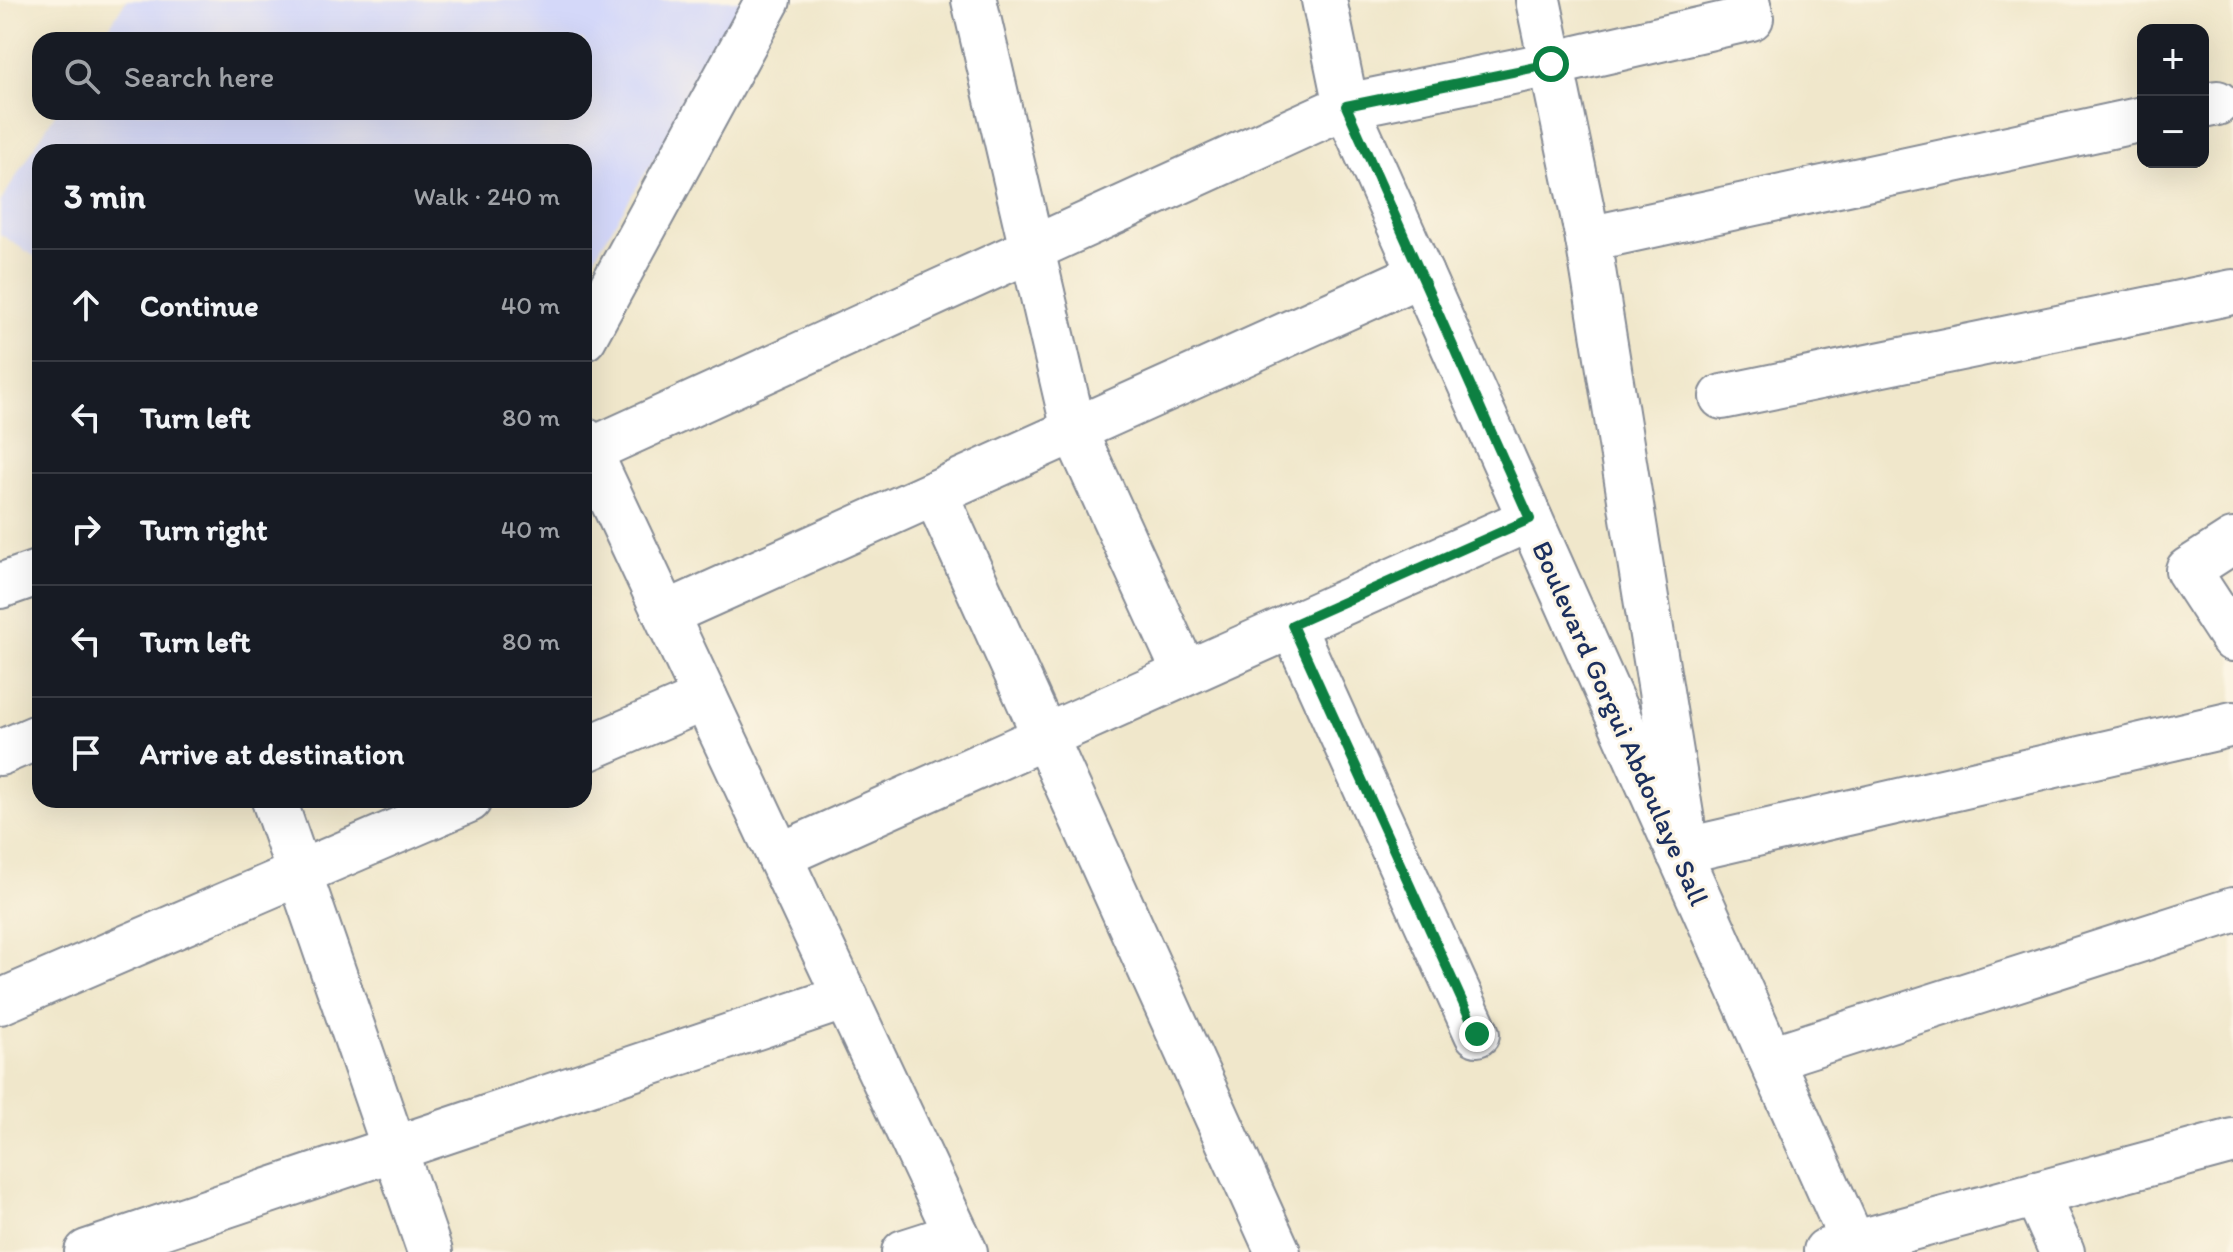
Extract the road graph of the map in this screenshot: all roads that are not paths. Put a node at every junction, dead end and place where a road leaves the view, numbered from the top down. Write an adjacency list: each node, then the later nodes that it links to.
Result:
1 (768, 0): 13 (street)
2 (974, 0): 10 (street)
3 (1324, 0): 7 (street, Boulevard Gorgui Abdoulaye Sall)
4 (1538, 0): 6 (street)
5 (1747, 0): 6 (street)
6 (1551, 64): 7 (street); 9 (street)
7 (1346, 106): 10 (street); 11 (street, Boulevard Gorgui Abdoulaye Sall)
8 (2137, 120): 9 (street)
9 (1588, 239): 35 (street)
10 (1032, 249): 15 (street); 16 (street)
11 (1421, 274): 15 (street); 19 (street, Boulevard Gorgui Abdoulaye Sall)
12 (2233, 292): 14 (street)
13 (592, 323)
14 (1722, 397)
15 (1074, 430): 18 (street); 26 (street)
16 (592, 442)
17 (592, 458): 23 (street)
18 (935, 493): 23 (street); 29 (street)
19 (1530, 519): 24 (street); 35 (street, Boulevard Gorgui Abdoulaye Sall)
20 (2233, 541): 25 (street)
21 (32, 575): 22 (street)
22 (0, 586)
23 (666, 614): 27 (street)
24 (1292, 625): 26 (street); 41 (street)
25 (2233, 639)
26 (1185, 673): 29 (street)
27 (705, 698): 31 (street); 36 (street)
28 (2233, 724): 35 (street)
29 (1045, 736): 36 (street); 52 (street)
30 (32, 739): 32 (street)
31 (592, 747)
32 (0, 753)
33 (277, 808): 37 (street)
34 (450, 808): 37 (street)
35 (1683, 851): 42 (street, Boulevard Gorgui Abdoulaye Sall)
36 (779, 856): 39 (street)
37 (300, 873): 40 (street); 44 (street)
38 (2233, 910): 42 (street)
39 (846, 997): 44 (street); 47 (street)
40 (0, 1002)
41 (1477, 1034)
42 (1771, 1058): 48 (street, Boulevard Gorgui Abdoulaye Sall)
43 (2233, 1141): 45 (street)
44 (395, 1150): 46 (street); 50 (street)
45 (2036, 1194): 48 (street); 53 (street)
46 (174, 1239): 49 (street)
47 (961, 1243): 51 (street)
48 (1845, 1249)
49 (87, 1252)
50 (430, 1252)
51 (904, 1252)
52 (1278, 1252)
53 (2062, 1252)

